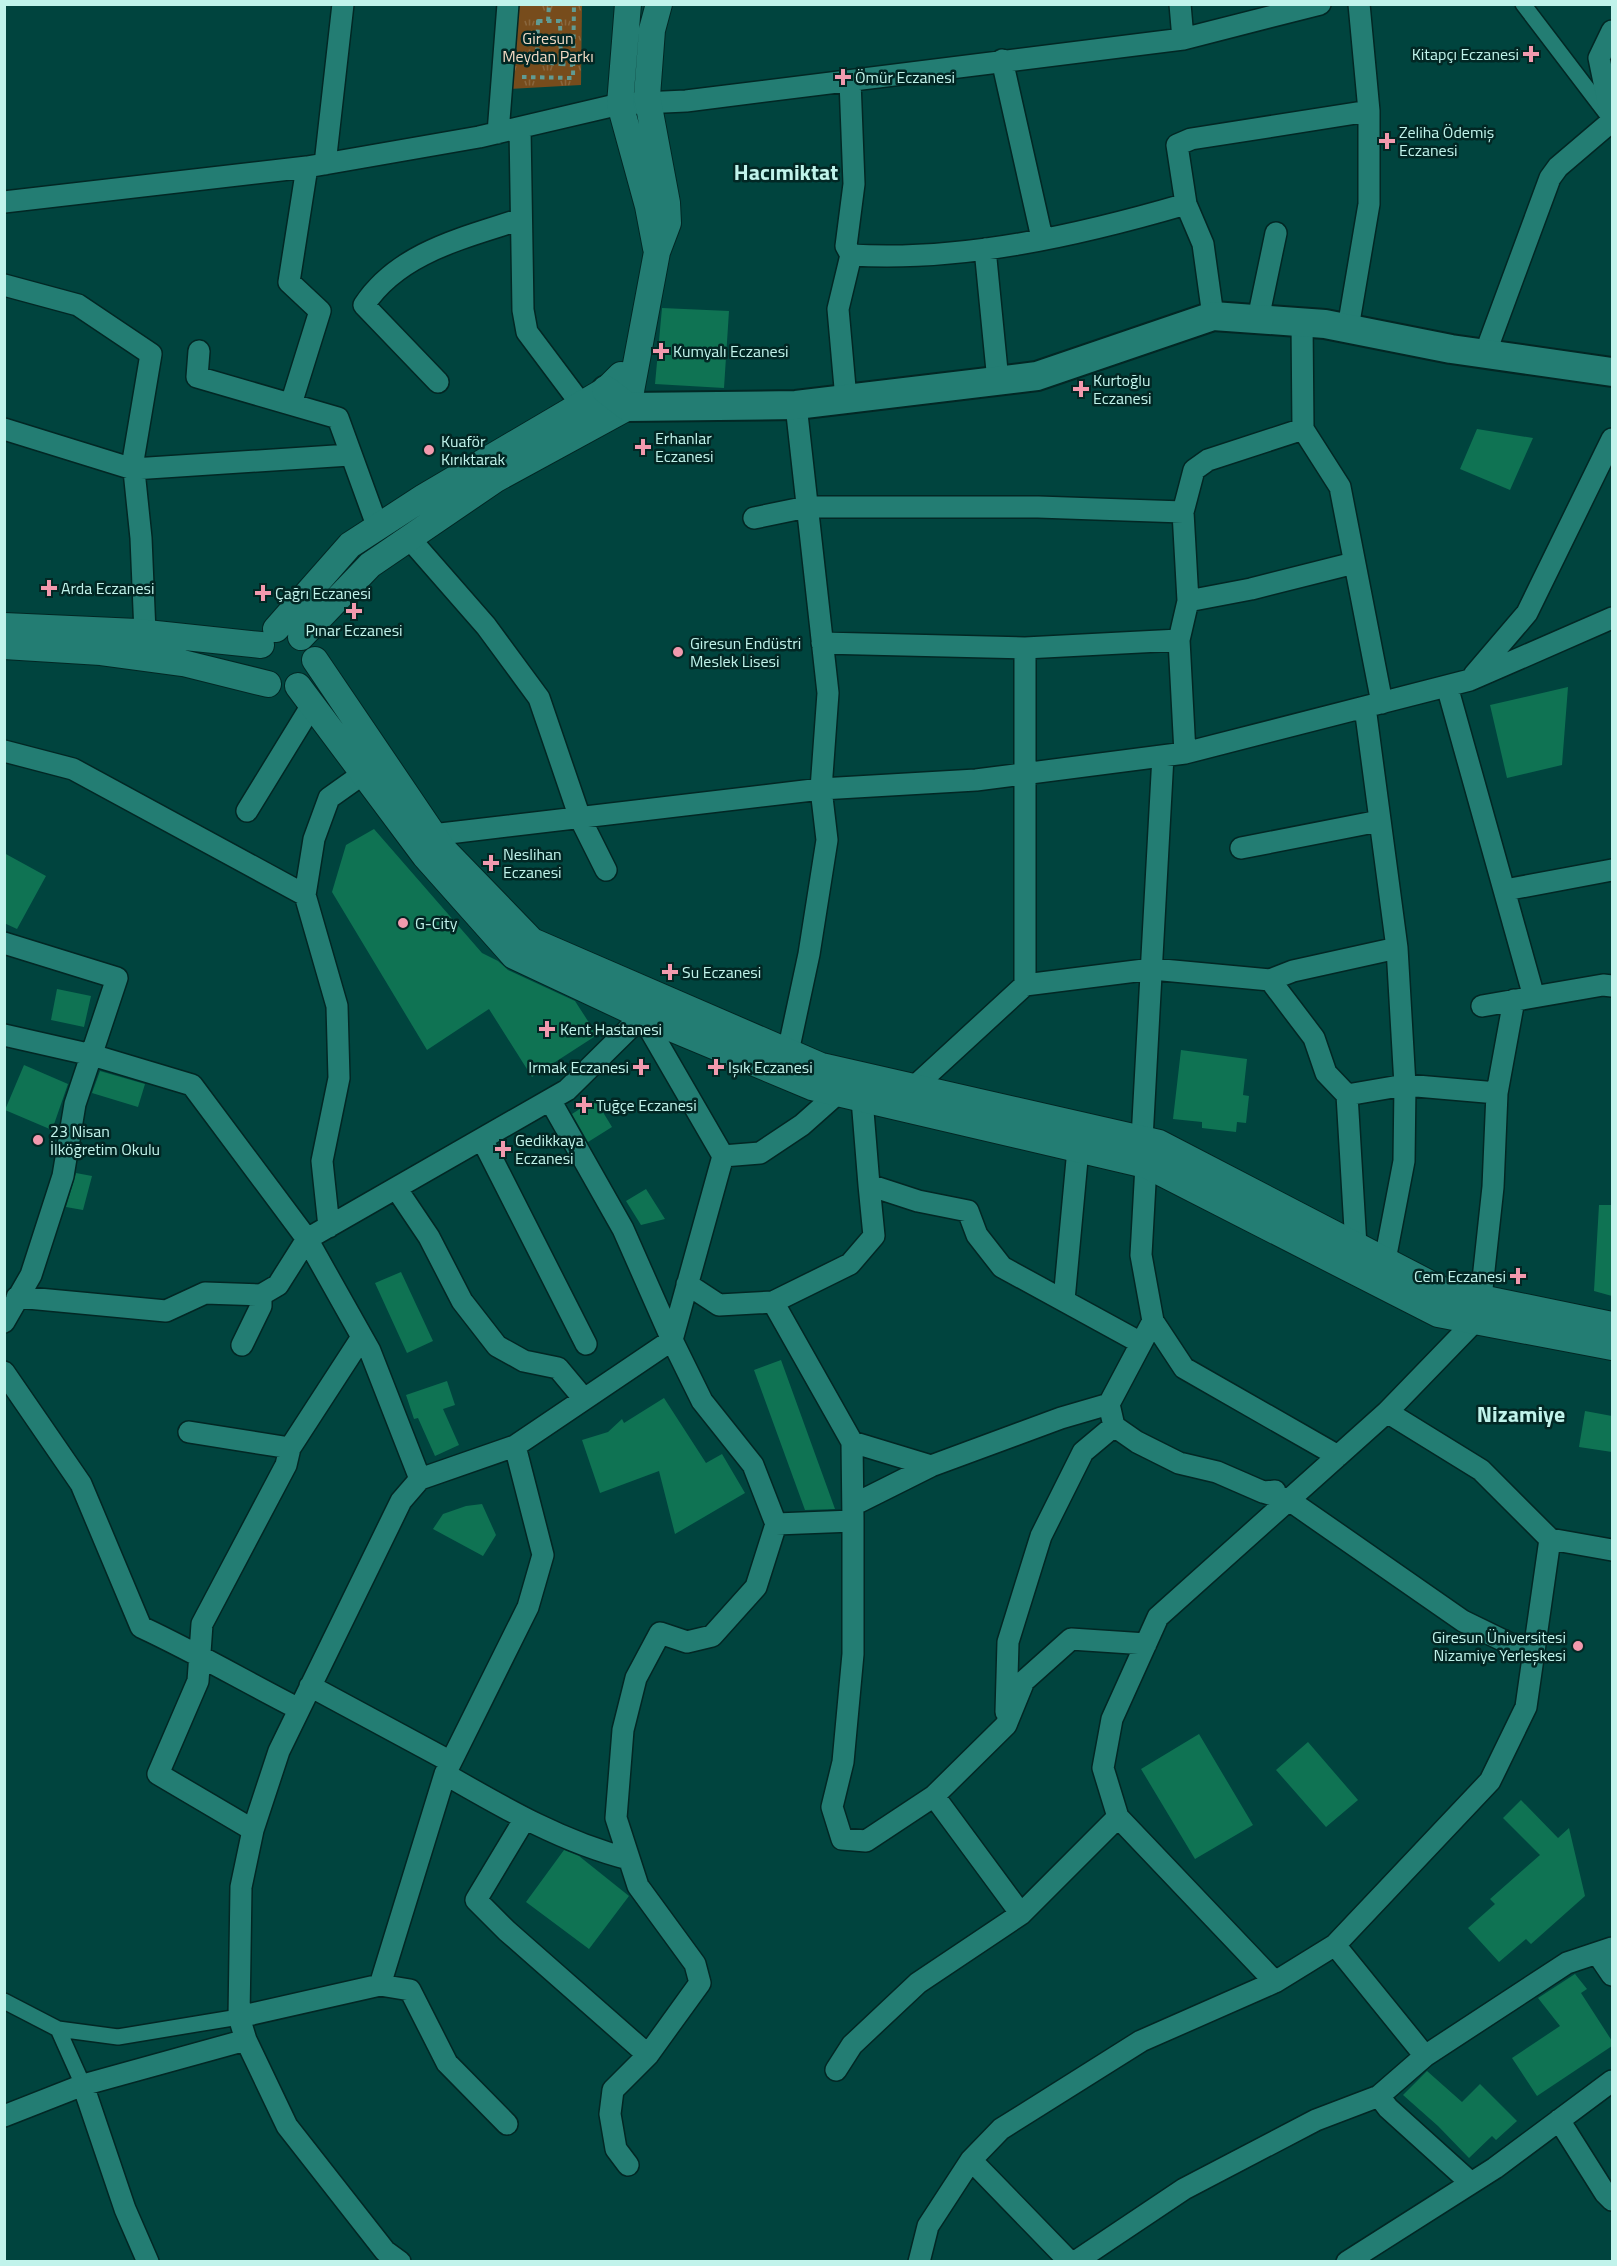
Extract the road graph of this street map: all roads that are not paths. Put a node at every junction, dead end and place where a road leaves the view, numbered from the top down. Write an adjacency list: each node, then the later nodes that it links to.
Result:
1 (343, 4): 19 (street)
2 (508, 4): 18 (street)
3 (628, 4): 14 (street)
4 (659, 4): 13 (street)
5 (1180, 4): 10 (street)
6 (1320, 4): 10 (street)
7 (1359, 4): 15 (street)
8 (1523, 4): 16 (street)
9 (1612, 31): 16 (street)
10 (1183, 39): 11 (street)
11 (1002, 60): 12 (street); 24 (street)
12 (850, 81): 13 (street); 27 (street)
13 (648, 103): 14 (street); 26 (street)
14 (620, 104): 17 (street); 26 (street)
15 (1369, 111): 21 (street); 32 (street)
16 (1612, 121): 35 (street)
17 (520, 128): 18 (street); 22 (street)
18 (498, 133): 19 (street)
19 (316, 166): 20 (street); 41 (street)
20 (4, 201)
21 (1186, 204): 24 (street); 29 (street)
22 (521, 219): 38 (street); 42 (street)
23 (1276, 233): 30 (street)
24 (1042, 238): 25 (street)
25 (986, 249): 27 (street); 37 (street)
26 (657, 252): 33 (street)
27 (851, 255): 40 (street)
28 (4, 285): 49 (street)
29 (1213, 316): 30 (main road); 37 (main road)
30 (1258, 319): 31 (main road)
31 (1302, 322): 32 (main road); 46 (street)
32 (1348, 328): 35 (main road)
33 (640, 350): 39 (street); 44 (street)
34 (199, 351): 41 (street)
35 (1485, 354): 36 (main road)
36 (1612, 372)
37 (998, 381): 40 (main road)
38 (438, 382)
39 (606, 390): 42 (street); 44 (main road)
40 (846, 399): 43 (main road)
41 (291, 404): 48 (street)
42 (581, 404): 53 (street)
43 (796, 405): 44 (main road); 50 (street)
44 (628, 407): 54 (street)
45 (4, 429): 49 (street)
46 (1303, 429): 51 (street); 55 (street)
47 (1612, 439): 67 (street)
48 (350, 455): 49 (street); 53 (street)
49 (133, 468): 59 (street)
50 (807, 507): 51 (street); 52 (street); 63 (street)
51 (1183, 512): 56 (street)
52 (754, 518)
53 (378, 528): 60 (street)
54 (409, 538): 61 (street); 79 (street)
55 (1354, 563): 56 (street); 71 (street)
56 (1188, 601): 62 (street)
57 (1612, 618): 67 (street)
58 (4, 626): 59 (street)
59 (145, 633): 60 (street)
60 (269, 637): 61 (street); 68 (street)
61 (301, 637): 66 (street)
62 (1179, 639): 65 (street); 73 (street)
63 (822, 643): 65 (street); 77 (street)
64 (4, 646): 68 (street)
65 (1025, 648): 76 (street)
66 (315, 660): 70 (street); 75 (street)
67 (1470, 680): 69 (street)
68 (268, 684): 70 (street)
69 (1447, 686): 71 (street); 85 (street)
70 (305, 695): 75 (street); 78 (street)
71 (1374, 705): 73 (street); 80 (street)
72 (4, 751): 86 (street)
73 (1185, 753): 74 (street)
74 (1163, 756): 76 (street); 89 (street)
75 (373, 768): 81 (street); 86 (street); 95 (street)
76 (1024, 774): 77 (street); 91 (street)
77 (821, 789): 79 (street); 97 (street)
78 (247, 811)
79 (580, 818): 81 (street); 83 (street)
80 (1379, 821): 82 (street); 88 (street)
81 (432, 835): 97 (street)
82 (1241, 848)
83 (606, 870)
84 (1612, 870): 85 (street)
85 (1504, 890): 93 (street)
86 (304, 895): 112 (street)
87 (4, 943): 98 (street)
88 (1396, 948): 90 (street); 99 (street)
89 (1152, 969): 90 (street); 91 (street); 106 (street)
90 (1270, 980): 102 (street)
91 (1024, 985): 100 (street)
92 (1612, 986): 93 (street)
93 (1525, 998): 94 (street); 101 (street)
94 (1482, 1006)
95 (642, 1016): 103 (street); 104 (street); 108 (street)
96 (4, 1035): 98 (street)
97 (788, 1052): 100 (street)
98 (92, 1055): 113 (street); 118 (street)
99 (1405, 1085): 101 (street); 102 (street); 115 (street)
100 (913, 1088): 106 (street)
101 (1497, 1093): 121 (street)
102 (1347, 1095): 114 (street)
103 (850, 1096): 107 (street); 108 (street); 110 (street)
104 (550, 1100): 105 (street); 126 (street)
105 (482, 1139): 111 (street); 128 (street)
106 (1142, 1139): 114 (street)
107 (1078, 1149): 109 (street); 119 (street)
108 (723, 1156): 116 (street)
109 (1146, 1165): 121 (street); 122 (street)
110 (868, 1185): 119 (street); 120 (street)
111 (396, 1188): 112 (street); 132 (street)
112 (329, 1227): 113 (street)
113 (307, 1239): 117 (street); 125 (street)
114 (1356, 1246): 115 (street)
115 (1385, 1260): 121 (street)
116 (687, 1284): 120 (street); 126 (street)
117 (261, 1295): 118 (street); 129 (street)
118 (17, 1297): 123 (street)
119 (1064, 1300): 127 (street)
120 (773, 1302): 137 (street)
121 (1479, 1309): 124 (street); 130 (street); 134 (street)
122 (1153, 1321): 127 (street); 140 (street)
123 (4, 1322)
124 (1612, 1325)
125 (362, 1337): 139 (street); 142 (street)
126 (672, 1340): 132 (street); 145 (street)
127 (1141, 1343): 133 (street)
128 (586, 1344)
129 (242, 1345)
130 (1612, 1347)
131 (4, 1372): 149 (street)
132 (584, 1399): 138 (street)
133 (1109, 1404): 135 (street); 141 (street)
134 (1387, 1412): 140 (street); 146 (street)
135 (1114, 1426): 143 (street); 153 (street)
136 (189, 1432): 139 (street)
137 (852, 1442): 141 (street); 144 (street)
138 (515, 1446): 142 (street); 154 (street)
139 (290, 1448): 149 (street)
140 (1338, 1456): 143 (street)
141 (931, 1466): 144 (street)
142 (420, 1479): 151 (street)
143 (1296, 1494): 148 (street); 150 (street)
144 (853, 1513): 145 (street); 155 (street)
145 (776, 1524): 159 (street)
146 (1550, 1539): 147 (street); 150 (street)
147 (1612, 1550)
148 (1146, 1644): 153 (street); 156 (street)
149 (198, 1654): 152 (street); 158 (street)
150 (1533, 1655): 161 (street)
151 (310, 1686): 152 (street); 154 (street)
152 (299, 1709): 158 (street)
153 (1006, 1725): 155 (street)
154 (448, 1768): 157 (street); 165 (street)
155 (934, 1796): 160 (street)
156 (1118, 1817): 160 (street); 164 (street)
157 (524, 1820): 159 (street); 170 (street)
158 (253, 1830): 167 (street)
159 (629, 1858): 170 (street)
160 (1021, 1914): 172 (street)
161 (1335, 1945): 164 (street); 171 (street)
162 (1605, 1951): 163 (street); 171 (street)
163 (1612, 1975)
164 (1275, 1983): 179 (street)
165 (380, 1985): 167 (street); 178 (street)
166 (4, 2001): 168 (street)
167 (239, 2017): 168 (street); 169 (street)
168 (58, 2029): 174 (street)
169 (246, 2040): 174 (street); 184 (street)
170 (648, 2055): 180 (street)
171 (1425, 2056): 175 (street)
172 (836, 2070)
173 (1612, 2081): 177 (street)
174 (83, 2085): 176 (street); 183 (street)
175 (1379, 2096): 181 (street); 186 (street)
176 (4, 2116)
177 (1559, 2120): 181 (street); 182 (street)
178 (507, 2124)
179 (971, 2160): 185 (street); 186 (street)
180 (628, 2165)
181 (1471, 2183): 187 (street)
182 (1612, 2200)
183 (148, 2262)
184 (400, 2262)
185 (919, 2262)
186 (1072, 2262)
187 (1347, 2262)

